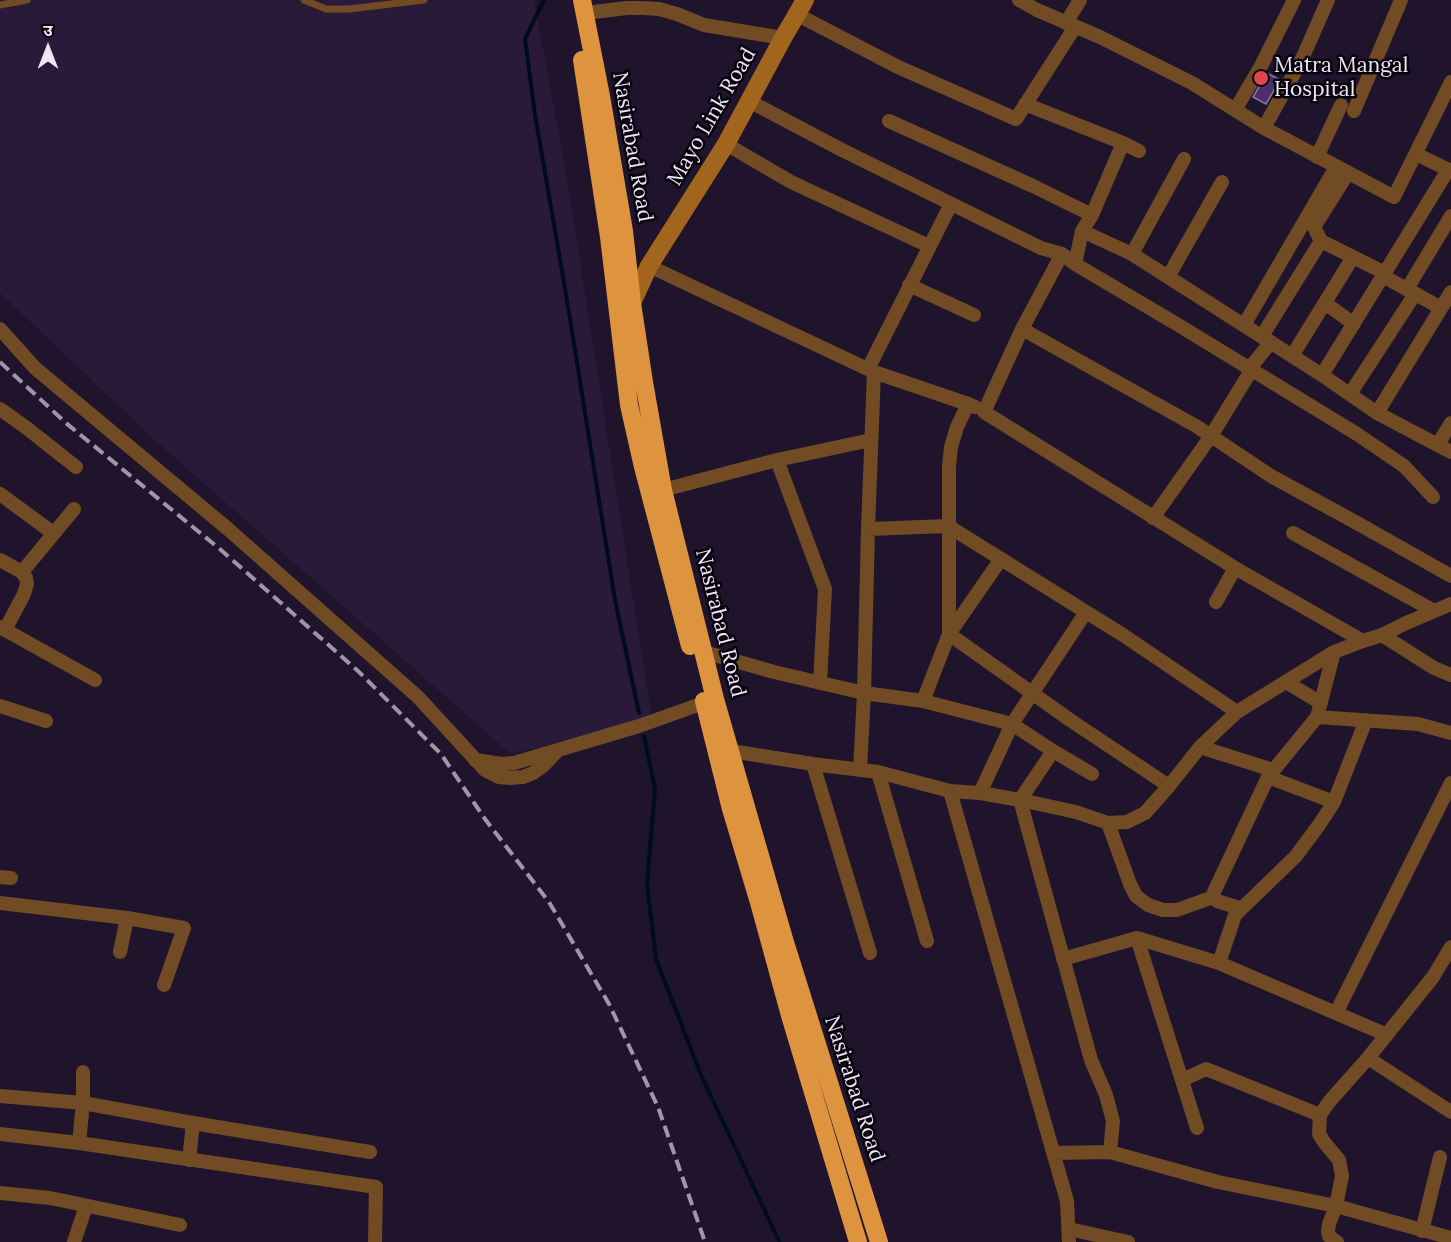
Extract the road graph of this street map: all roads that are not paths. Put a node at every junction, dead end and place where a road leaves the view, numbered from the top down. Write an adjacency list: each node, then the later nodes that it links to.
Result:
1 (27, 0): 10 (lane)
2 (304, 0): 3 (lane)
3 (424, 0)
4 (570, 0): 50 (highway, Nasirabad Road)
5 (1019, 0): 13 (street)
6 (1080, 0): 13 (street)
7 (1294, 0): 18 (street)
8 (1328, 0): 20 (street)
9 (1401, 0): 25 (street)
10 (0, 5)
11 (584, 6): 14 (street); 46 (highway, Nasirabad Road)
12 (801, 7): 14 (street, Mayo Link Road); 17 (street)
13 (1071, 25): 17 (street); 18 (street)
14 (783, 38): 16 (street, Mayo Link Road)
15 (1451, 82): 24 (street)
16 (749, 101): 22 (street, Mayo Link Road); 30 (street)
17 (1025, 104): 21 (street)
18 (1235, 110): 20 (street)
19 (889, 121): 31 (street)
20 (1264, 128): 25 (street)
21 (1123, 143): 23 (street); 31 (street)
22 (726, 144): 35 (street); 40 (street, Mayo Link Road)
23 (1138, 151)
24 (1416, 154): 27 (street); 28 (street)
25 (1317, 157): 27 (street)
26 (1184, 159): 37 (street)
27 (1342, 170): 34 (street); 52 (street)
28 (1449, 170): 41 (street)
29 (1222, 182): 42 (street)
30 (951, 204): 35 (street); 36 (street)
31 (1092, 215): 33 (street)
32 (1451, 216): 44 (street)
33 (1082, 231): 37 (street); 39 (street)
34 (1321, 241): 38 (street); 55 (street)
35 (929, 246): 43 (street)
36 (1062, 254): 39 (street); 54 (street)
37 (1132, 254): 42 (street)
38 (1353, 257): 41 (street); 47 (street)
39 (1075, 264): 57 (street)
40 (650, 266): 46 (street, Mayo Link Road); 58 (street)
41 (1384, 274): 44 (street); 51 (street)
42 (1168, 277): 52 (street)
43 (909, 285): 49 (street); 58 (street)
44 (1411, 292): 48 (street); 60 (street)
45 (1451, 292): 48 (street)
46 (632, 303): 50 (street, Mayo Link Road); 72 (highway, Nasirabad Road)
47 (1325, 303): 51 (street); 56 (street)
48 (1441, 308): 64 (street)
49 (974, 315)
50 (618, 317): 102 (highway, Nasirabad Road)
51 (1354, 324): 59 (street)
52 (1244, 325): 55 (street)
53 (0, 329): 102 (street)
54 (1022, 329): 63 (street); 66 (street)
55 (1267, 339): 56 (street); 57 (street)
56 (1292, 356): 59 (street)
57 (1251, 369): 66 (street); 74 (street)
58 (871, 370): 61 (street); 67 (street)
59 (1322, 375): 60 (street)
60 (1350, 394): 64 (street)
61 (968, 404): 63 (street); 77 (street)
62 (0, 409): 71 (street)
63 (984, 412): 76 (street)
64 (1377, 413): 68 (street)
65 (1451, 423): 68 (street)
66 (1211, 436): 76 (street); 85 (street)
67 (871, 440): 70 (street); 78 (street)
68 (1438, 444): 69 (street)
69 (1451, 452)
70 (777, 460): 72 (street); 99 (street)
71 (76, 467)
72 (663, 490): 94 (highway, Nasirabad Road)
73 (0, 494): 79 (street)
74 (1432, 497)
75 (74, 509): 79 (street)
76 (1153, 518): 83 (street)
77 (948, 526): 78 (street); 81 (street); 91 (street)
78 (868, 529): 100 (street)
79 (53, 533): 84 (street)
80 (1293, 533): 88 (street)
81 (1001, 559): 89 (street); 91 (street)
82 (0, 560): 84 (street)
83 (1235, 568): 86 (street); 93 (street)
84 (22, 572): 90 (street)
85 (1451, 576)
86 (1215, 602)
87 (1451, 604): 88 (street)
88 (1434, 611): 92 (street)
89 (1086, 612): 101 (street); 106 (street)
90 (3, 629): 97 (street)
91 (949, 634): 101 (street); 103 (street)
92 (1382, 635): 93 (street); 96 (street)
93 (1363, 641): 95 (street)
94 (704, 652): 99 (street); 102 (highway, Nasirabad Road)
95 (1334, 652): 98 (street); 104 (street)
96 (1451, 675)
97 (95, 680)
98 (1286, 682): 104 (street); 106 (street)
99 (820, 683): 100 (street)
100 (864, 693): 103 (street); 116 (street)
101 (1032, 693): 110 (street); 121 (street)
102 (710, 701): 113 (highway, Nasirabad Road); 166 (highway, Nasirabad Road)
103 (923, 701): 110 (street)
104 (1321, 703): 107 (street)
105 (0, 706): 109 (street)
106 (1237, 712): 112 (street)
107 (1317, 717): 108 (street); 119 (street)
108 (1366, 720): 111 (street); 125 (street)
109 (46, 721)
110 (1012, 724): 114 (street); 123 (street)
111 (1451, 733)
112 (1200, 747): 119 (street); 121 (street)
113 (731, 751): 115 (street); 167 (highway, Nasirabad Road)
114 (1053, 751): 118 (street); 124 (street)
115 (813, 764): 116 (street); 135 (street)
116 (860, 770): 117 (street)
117 (878, 772): 122 (street); 132 (street)
118 (1092, 774)
119 (1270, 774): 125 (street); 127 (street)
120 (1451, 783): 139 (street)
121 (1169, 786): 126 (street)
122 (950, 790): 123 (street); 154 (street)
123 (980, 793): 124 (street)
124 (1020, 800): 126 (street); 136 (street)
125 (1334, 802): 129 (street)
126 (1108, 824): 127 (street)
127 (1213, 897): 129 (street)
128 (0, 903): 130 (street)
129 (1240, 909): 137 (street)
130 (127, 918): 134 (street); 138 (street)
131 (1137, 938): 136 (street); 137 (street); 143 (street)
132 (927, 941)
133 (1451, 947): 140 (street)
134 (120, 952)
135 (870, 953)
136 (1064, 959): 153 (street)
137 (1219, 963): 139 (street)
138 (164, 985)
139 (1336, 1013): 140 (street)
140 (1387, 1035): 141 (street)
141 (1368, 1058): 146 (street); 147 (street)
142 (83, 1072): 145 (street)
143 (1182, 1080): 147 (street); 149 (street)
144 (0, 1096): 145 (street)
145 (83, 1103): 148 (street); 151 (street)
146 (1450, 1110)
147 (1320, 1115): 159 (street)
148 (193, 1123): 152 (street); 156 (street)
149 (1197, 1128)
150 (0, 1134): 151 (street)
151 (78, 1143): 156 (street)
152 (370, 1152)
153 (1110, 1152): 154 (street); 159 (street)
154 (1053, 1153): 162 (street)
155 (1440, 1158): 161 (street)
156 (189, 1160): 165 (street)
157 (0, 1193): 158 (street)
158 (86, 1206): 160 (street); 164 (street)
159 (1336, 1206): 161 (street); 169 (street)
160 (180, 1225)
161 (1422, 1231): 163 (street)
162 (1069, 1236): 168 (street)
163 (1451, 1238)
164 (74, 1242)
165 (375, 1242)
166 (858, 1242)
167 (879, 1242)
168 (1128, 1242)
169 (1337, 1242)

